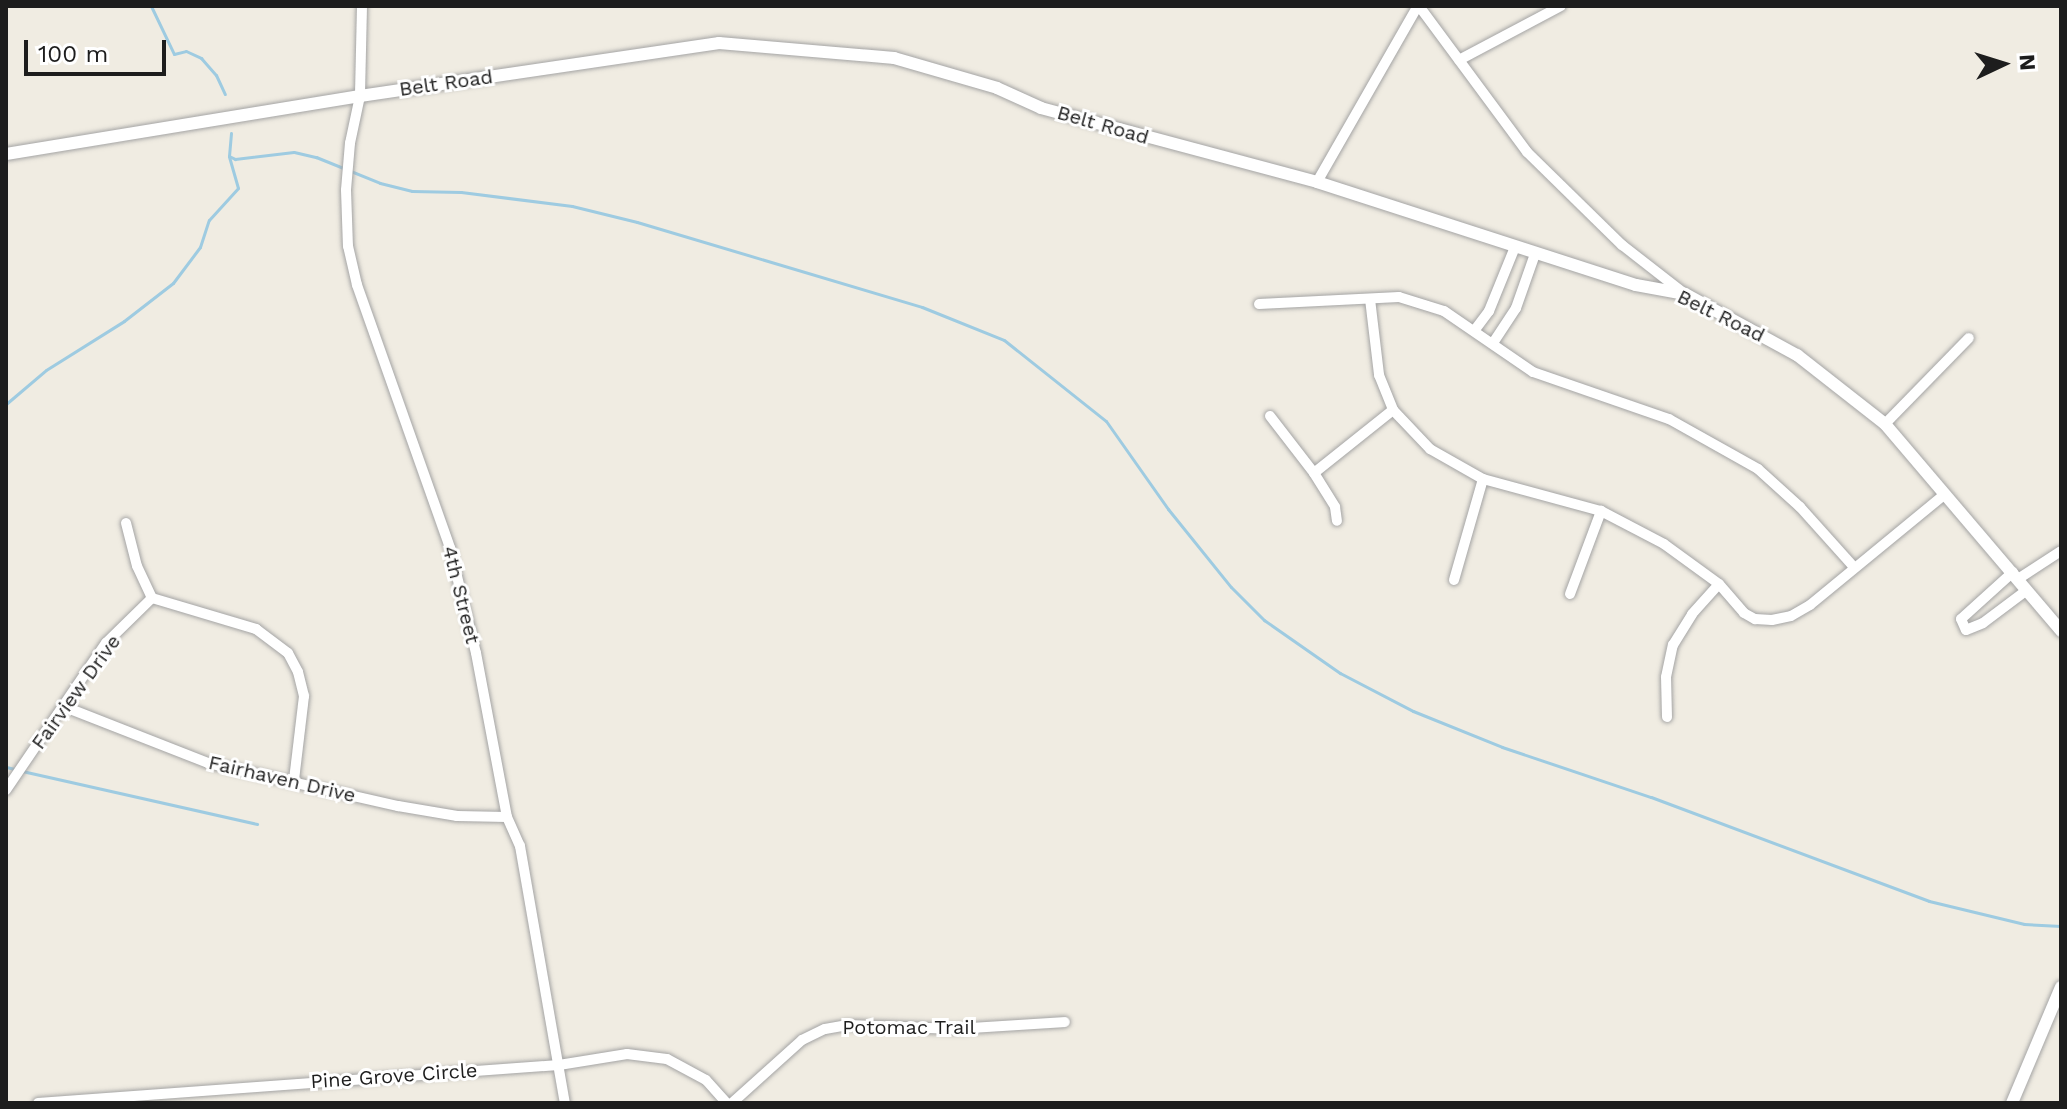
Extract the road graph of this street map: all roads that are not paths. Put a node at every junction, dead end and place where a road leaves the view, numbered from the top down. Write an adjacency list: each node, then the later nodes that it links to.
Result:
1 (362, 6): 5 (street, 4th Street)
2 (1419, 6): 4 (street); 7 (street)
3 (1561, 6): 4 (street)
4 (1459, 60): 10 (street)
5 (360, 96): 6 (street, Belt Road); 7 (street, Belt Road); 38 (street, 4th Street)
6 (6, 154)
7 (1317, 182): 8 (street, Belt Road)
8 (1515, 247): 9 (street, Belt Road); 13 (street)
9 (1535, 254): 10 (street, Belt Road); 15 (street)
10 (1685, 294): 18 (street, Belt Road)
11 (1370, 299): 12 (street); 13 (street); 16 (street)
12 (1259, 304)
13 (1474, 331): 15 (street)
14 (1969, 338): 18 (street)
15 (1493, 343): 26 (street)
16 (1393, 410): 19 (street); 20 (street)
17 (1270, 416): 19 (street)
18 (1885, 424): 21 (street, Belt Road)
19 (1314, 473): 23 (street)
20 (1483, 479): 22 (street); 28 (street)
21 (1945, 494): 26 (street); 27 (street, Belt Road)
22 (1601, 511): 29 (street); 31 (street)
23 (1337, 521)
24 (126, 523): 32 (street)
25 (2061, 551): 27 (street)
26 (1853, 566): 29 (street)
27 (2015, 576): 30 (street, Belt Road); 30 (street)
28 (1454, 580)
29 (1719, 584): 35 (street)
30 (2027, 590): 33 (street, Belt Road)
31 (1570, 594)
32 (152, 598): 34 (street, Fairview Drive); 36 (street)
33 (2061, 631)
34 (65, 707): 36 (street, Fairhaven Drive); 37 (street, Fairview Drive)
35 (1667, 717)
36 (294, 780): 38 (street, Fairhaven Drive)
37 (6, 790)
38 (507, 817): 41 (street, 4th Street)
39 (2061, 987): 45 (street)
40 (1065, 1022): 44 (street, Potomac Trail)
41 (559, 1065): 42 (street, Pine Grove Circle); 43 (street, 4th Street); 44 (street, Pine Grove Circle)
42 (38, 1103)
43 (565, 1103)
44 (729, 1103)
45 (2012, 1103)

